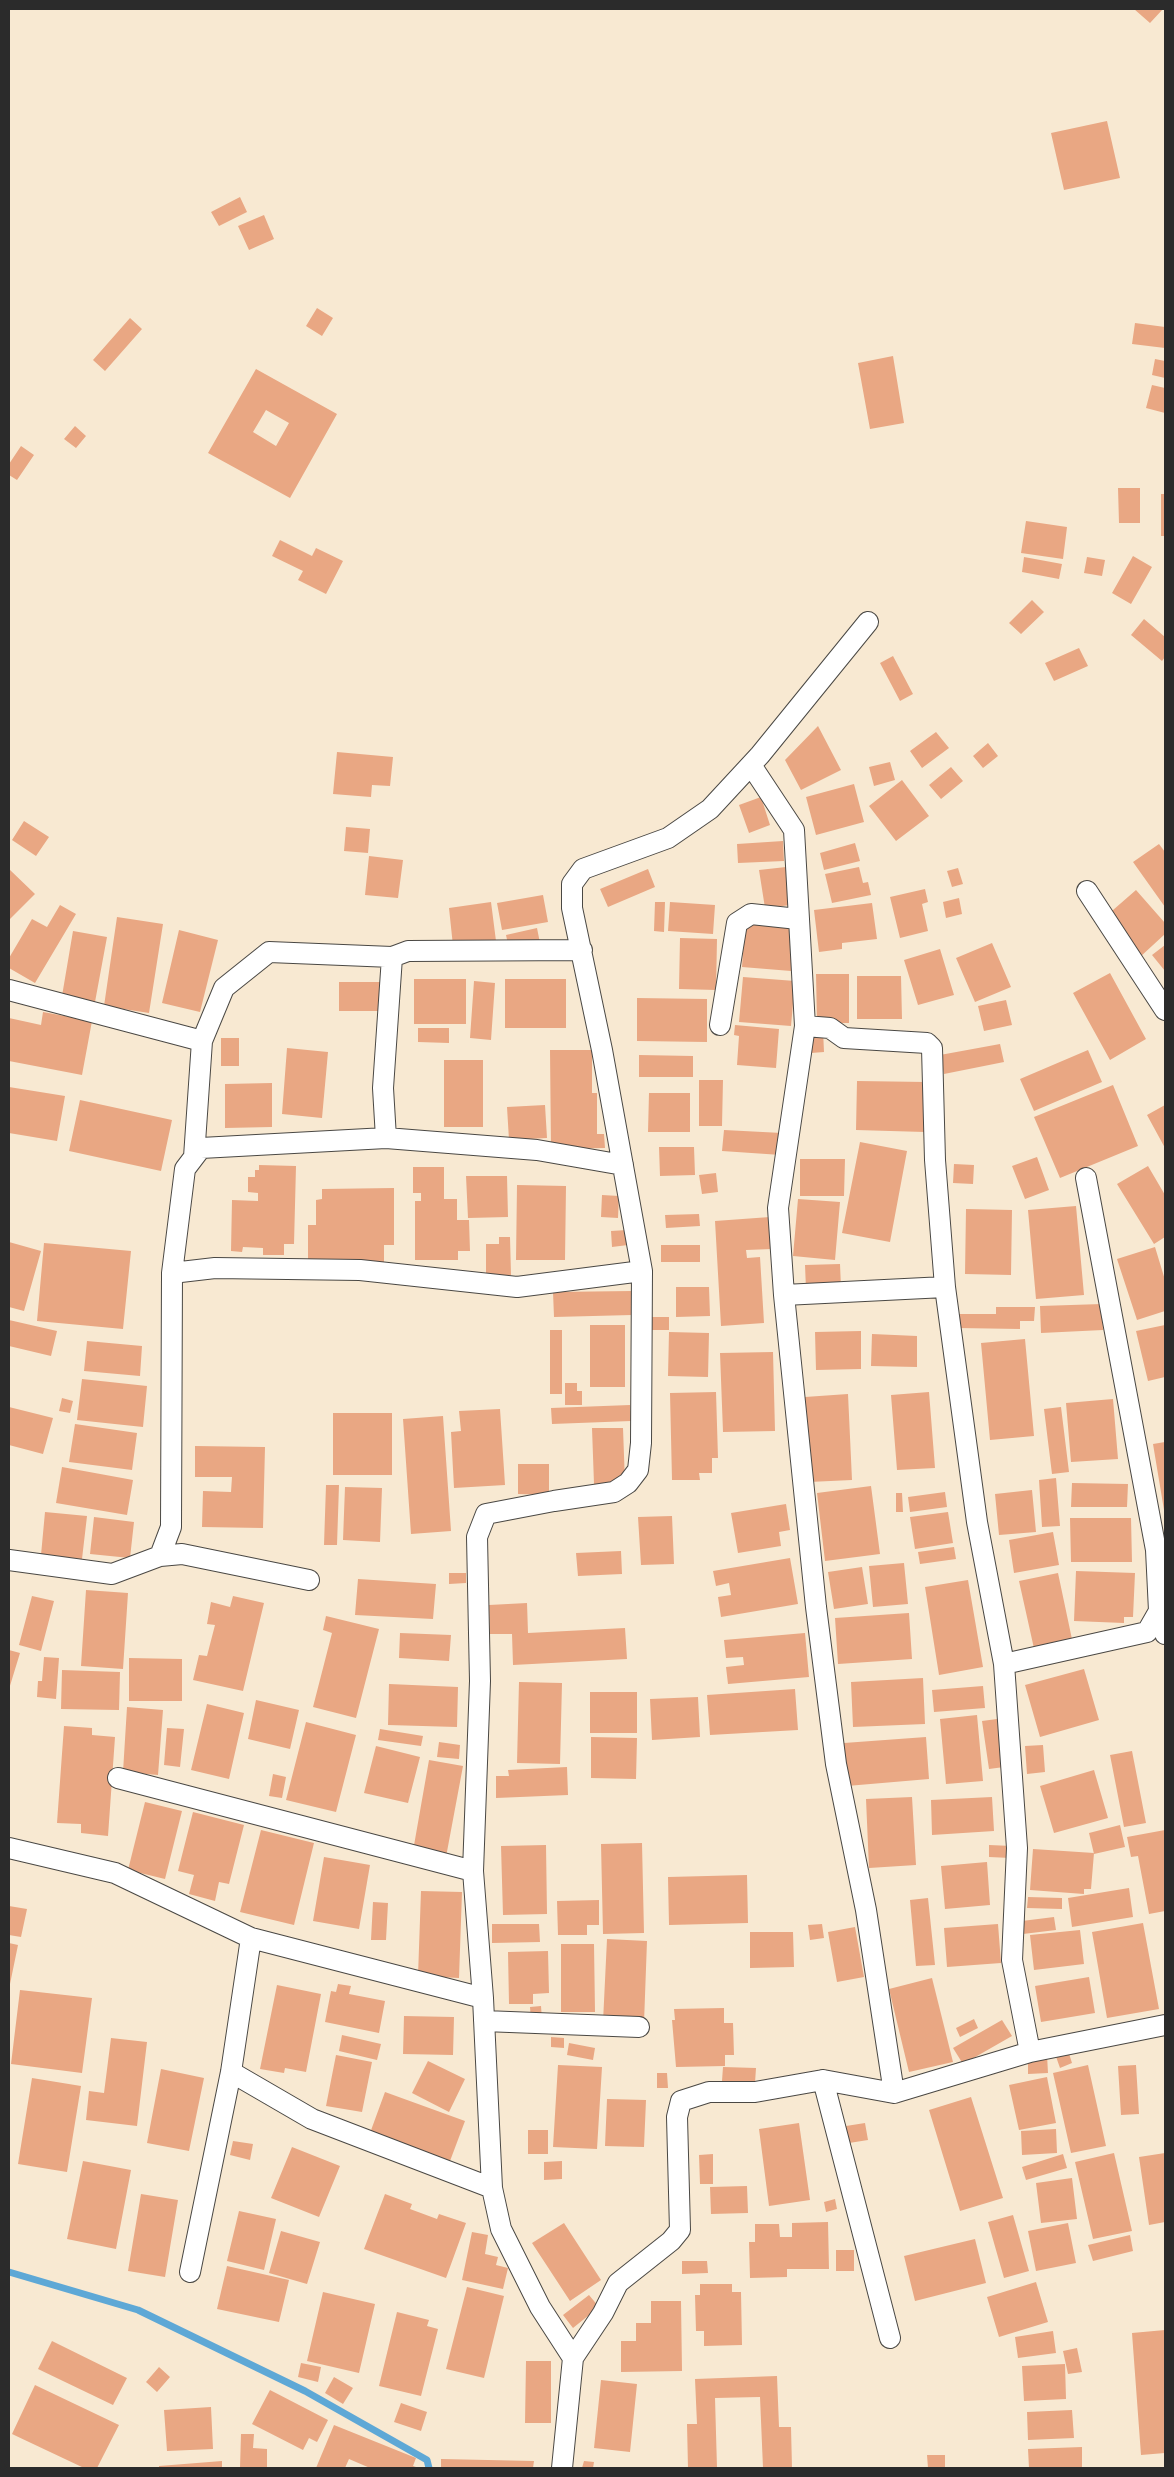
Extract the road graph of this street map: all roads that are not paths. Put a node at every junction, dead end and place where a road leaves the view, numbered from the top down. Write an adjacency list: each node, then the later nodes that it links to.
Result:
1 (868, 622): 2 (street)
2 (751, 765): 4 (street); 5 (street)
3 (1087, 891): 8 (street)
4 (798, 919): 9 (street); 10 (street)
5 (582, 950): 6 (street); 14 (street)
6 (392, 957): 11 (street); 12 (street)
7 (9, 990): 11 (street)
8 (1165, 1010)
9 (720, 1025)
10 (805, 1026): 18 (street); 19 (street)
11 (202, 1041): 13 (street)
12 (386, 1138): 13 (street); 14 (street)
13 (194, 1157): 17 (street)
14 (623, 1165): 16 (street)
15 (1086, 1178): 23 (street)
16 (642, 1271): 17 (street); 28 (street)
17 (172, 1273): 20 (street)
18 (945, 1286): 19 (street); 25 (street)
19 (784, 1295): 37 (street)
20 (160, 1556): 21 (street); 22 (street)
21 (9, 1560)
22 (309, 1580)
23 (1162, 1611): 24 (street); 25 (street)
24 (1165, 1634)
25 (1004, 1664): 34 (street)
26 (118, 1778): 28 (street)
27 (9, 1848): 29 (street)
28 (472, 1871): 30 (street)
29 (251, 1938): 30 (street); 35 (street)
30 (483, 1998): 31 (street)
31 (484, 2021): 33 (street); 38 (street)
32 (1165, 2025): 34 (street)
33 (639, 2027)
34 (1030, 2052): 37 (street)
35 (231, 2072): 38 (street); 39 (street)
36 (823, 2080): 37 (street); 40 (street); 41 (street)
37 (894, 2093)
38 (492, 2188): 41 (street)
39 (190, 2272)
40 (890, 2338)
41 (574, 2358): 42 (street)
42 (562, 2468)

